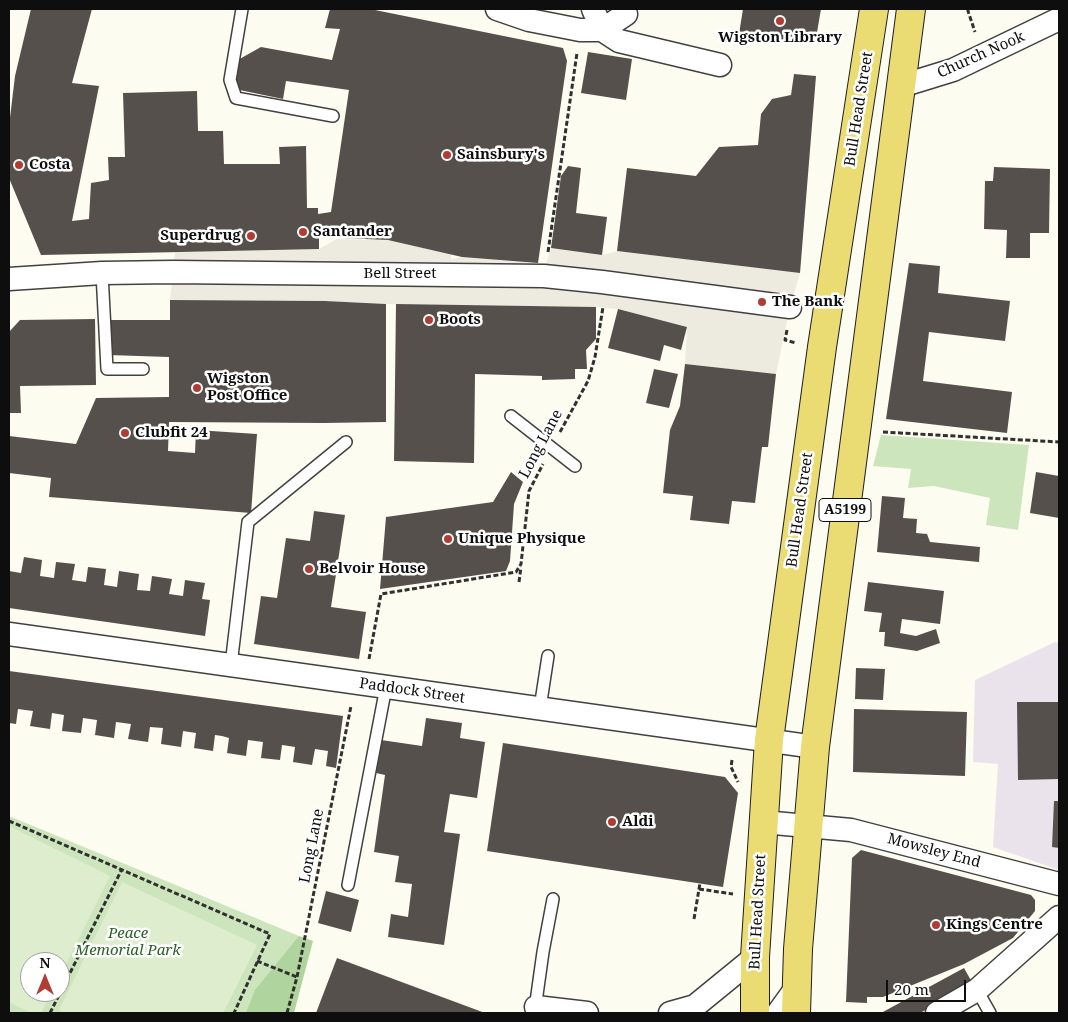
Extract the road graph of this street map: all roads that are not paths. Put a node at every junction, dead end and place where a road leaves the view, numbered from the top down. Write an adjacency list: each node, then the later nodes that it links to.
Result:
1 (242, 9): 11 (lane)
2 (497, 9): 8 (street)
3 (593, 9): 8 (street)
4 (874, 9): 24 (main road, Bull Head Street / A5199)
5 (911, 9): 10 (main road, A5199)
6 (626, 14): 8 (street)
7 (1059, 19): 10 (street, Church Nook)
8 (591, 30): 9 (street)
9 (720, 65)
10 (901, 86): 25 (main road, A5199)
11 (333, 116)
12 (102, 273): 13 (street, Bell Street); 14 (street, Bell Street); 15 (lane)
13 (9, 279)
14 (790, 307)
15 (143, 369)
16 (511, 416): 18 (lane)
17 (346, 442): 21 (lane)
18 (575, 466)
19 (9, 634): 21 (street, Paddock Street)
20 (548, 656): 23 (lane)
21 (231, 665): 22 (street, Paddock Street)
22 (386, 687): 23 (street, Paddock Street); 29 (lane)
23 (540, 708): 24 (street, Paddock Street)
24 (768, 740): 25 (street, Paddock Street); 26 (main road, Bull Head Street / A5199)
25 (815, 747): 27 (main road, A5199)
26 (763, 822): 27 (street, Mowsley End); 32 (main road, Bull Head Street / A5199)
27 (808, 826): 28 (street, Mowsley End); 34 (main road, A5199)
28 (1059, 884)
29 (348, 885)
30 (553, 899): 35 (lane)
31 (1059, 917): 33 (street)
32 (755, 957): 37 (street); 38 (main road, Bull Head Street / A5199)
33 (977, 990): 40 (street); 41 (lane)
34 (796, 1001): 39 (street)
35 (535, 1010): 36 (street)
36 (587, 1013)
37 (670, 1013)
38 (755, 1013)
39 (778, 1013)
40 (937, 1013)
41 (990, 1013)

